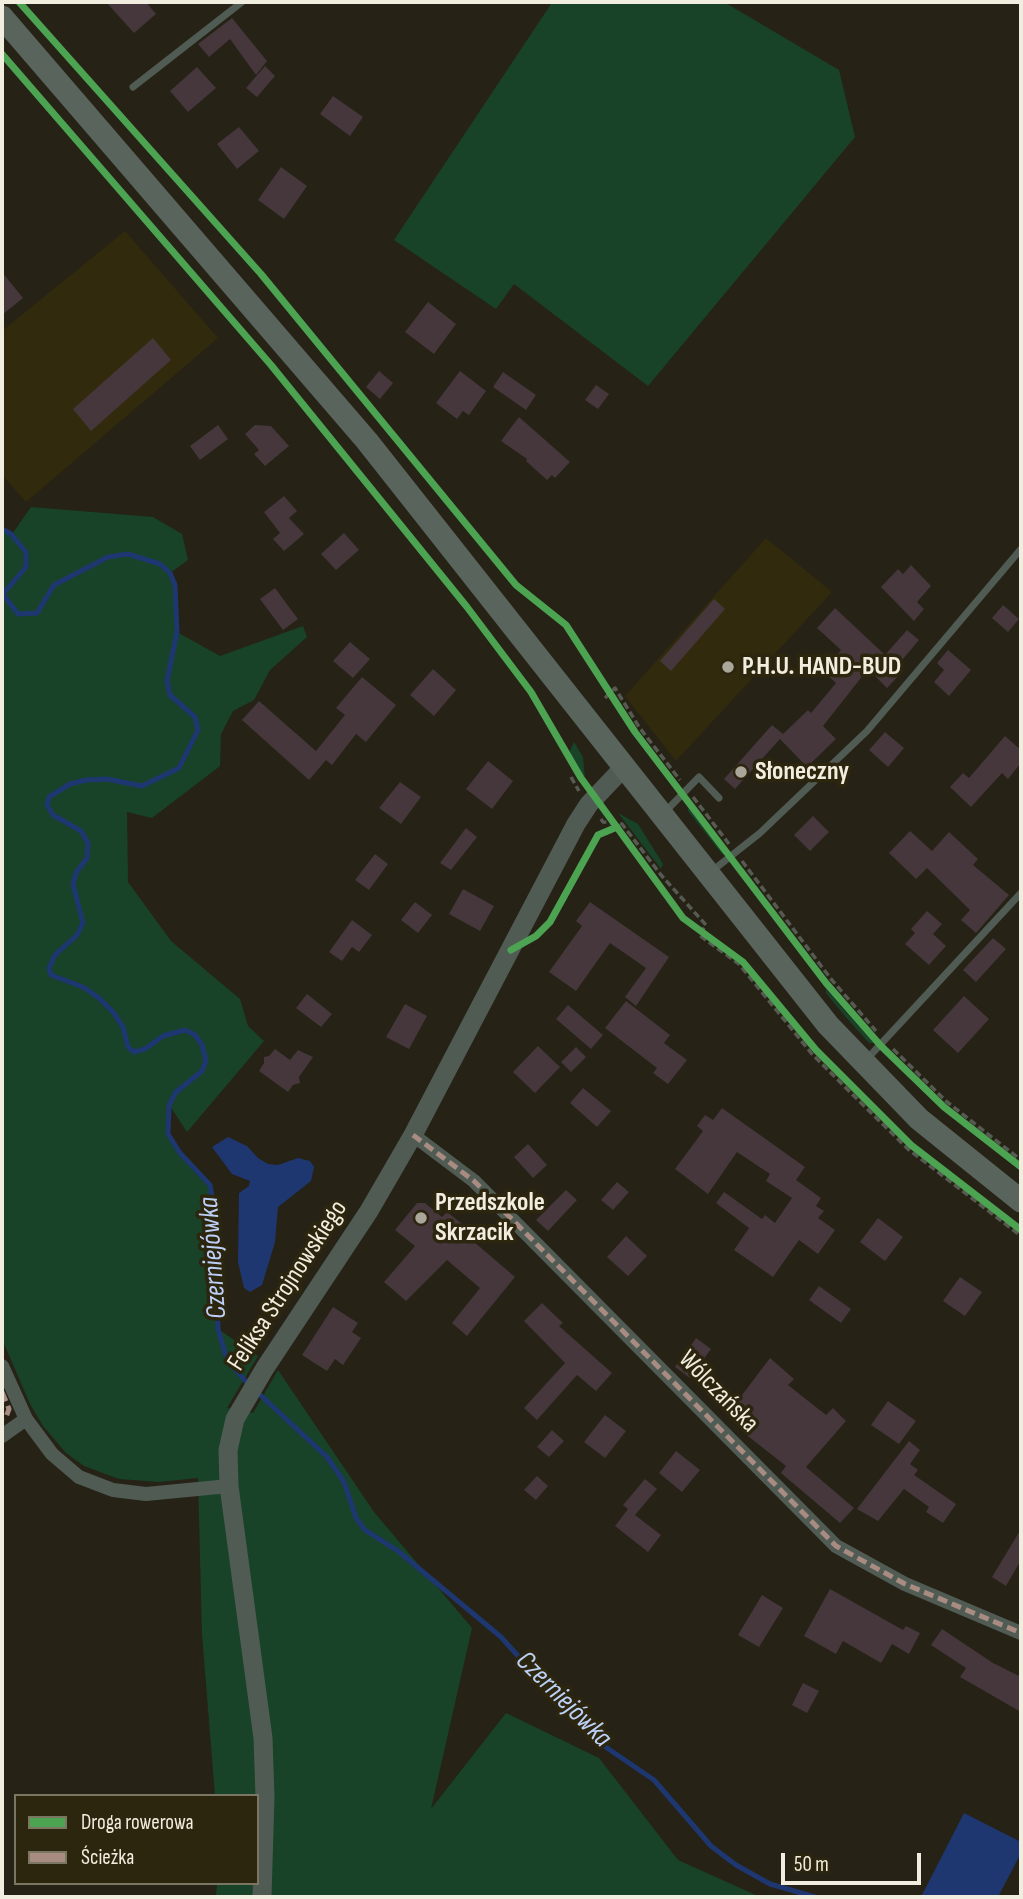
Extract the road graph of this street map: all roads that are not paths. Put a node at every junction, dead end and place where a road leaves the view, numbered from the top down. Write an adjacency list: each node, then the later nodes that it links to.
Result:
1 (242, 2): 3 (lane)
2 (2, 17): 5 (main road)
3 (133, 87)
4 (1021, 549): 8 (lane)
5 (624, 766): 7 (main road); 11 (street, Feliksa Strojnowskiego)
6 (719, 798): 7 (lane)
7 (662, 814): 8 (main road)
8 (709, 874): 10 (main road)
9 (1021, 893): 10 (lane)
10 (863, 1063): 12 (main road)
11 (413, 1135): 16 (street, Feliksa Strojnowskiego); 17 (street, Wólczańska)
12 (1021, 1200)
13 (2, 1366): 14 (street)
14 (26, 1419): 15 (street); 16 (street)
15 (2, 1436)
16 (229, 1486): 18 (street, Feliksa Strojnowskiego)
17 (1021, 1633)
18 (262, 1897)

